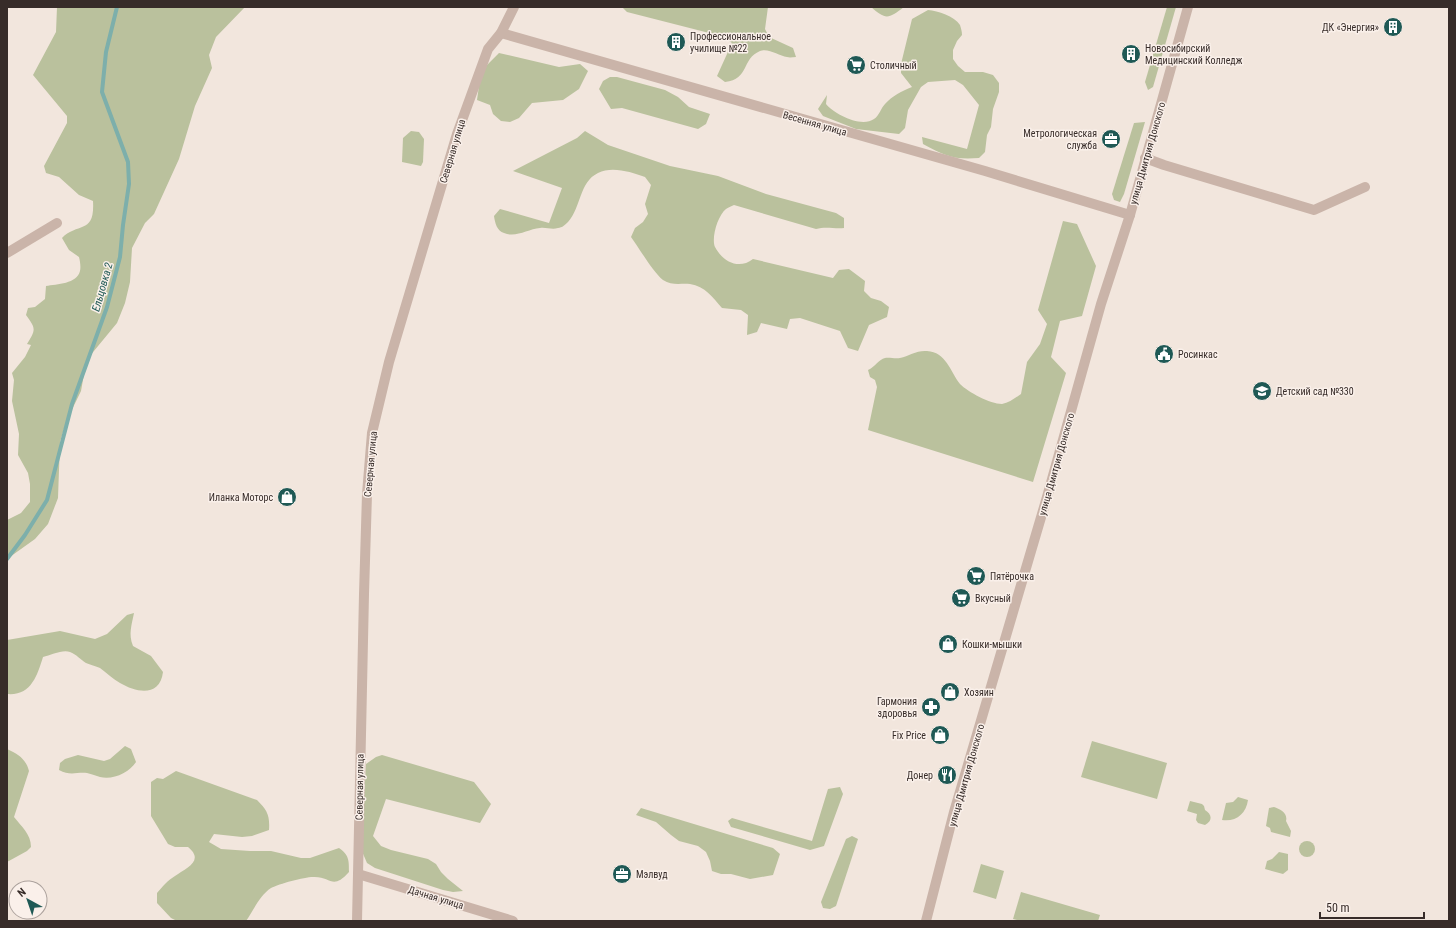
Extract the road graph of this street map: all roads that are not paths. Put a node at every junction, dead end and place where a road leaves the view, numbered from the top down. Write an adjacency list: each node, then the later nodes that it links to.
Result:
1 (514, 7): 3 (street, Северная улица)
2 (1188, 7): 4 (street, улица Дмитрия Донского)
3 (501, 33): 6 (street, Весенняя улица); 9 (street, Северная улица)
4 (1145, 158): 5 (street); 6 (street, улица Дмитрия Донского)
5 (1365, 187)
6 (1130, 215): 12 (street, улица Дмитрия Донского)
7 (57, 223): 8 (street)
8 (7, 253)
9 (358, 874): 10 (street, Северная улица); 11 (street, Дачная улица)
10 (357, 921)
11 (513, 921)
12 (926, 921)

